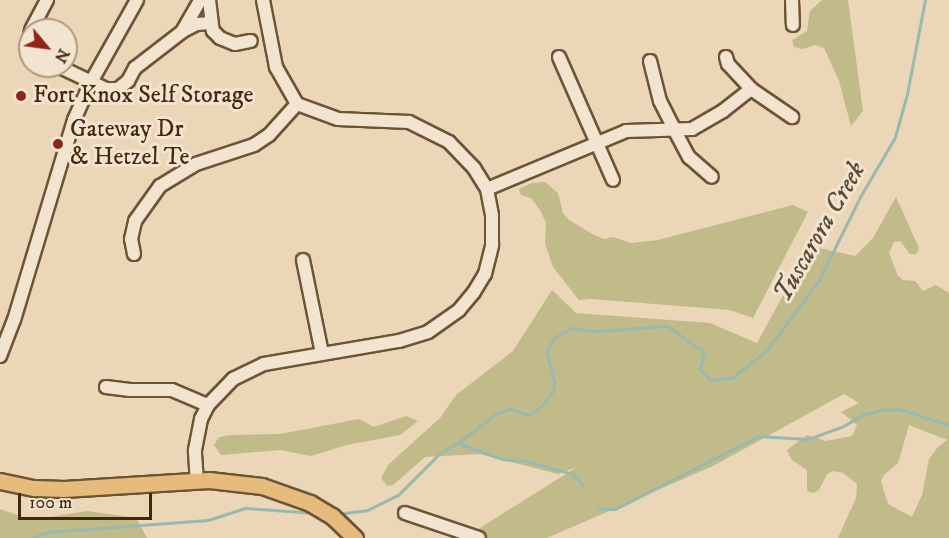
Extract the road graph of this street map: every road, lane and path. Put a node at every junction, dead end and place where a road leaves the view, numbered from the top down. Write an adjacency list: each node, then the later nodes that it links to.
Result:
1 (47, 0): 7 (street)
2 (137, 0): 16 (street)
3 (200, 0): 10 (street)
4 (209, 0): 8 (street)
5 (263, 0): 18 (street)
6 (792, 0): 9 (street)
7 (38, 18)
8 (211, 23): 10 (street); 11 (street)
9 (793, 25)
10 (183, 31): 16 (street)
11 (251, 42)
12 (559, 57): 21 (street)
13 (726, 57): 17 (street)
14 (650, 61): 20 (street)
15 (78, 76): 16 (street)
16 (91, 82): 28 (street)
17 (751, 89): 19 (street); 20 (street)
18 (297, 104): 24 (street); 25 (street)
19 (792, 117)
20 (675, 131): 21 (street); 22 (street)
21 (596, 141): 23 (street); 24 (street)
22 (712, 177)
23 (613, 180)
24 (487, 189): 27 (street)
25 (134, 254)
26 (303, 260): 27 (street)
27 (322, 353): 30 (street)
28 (0, 356)
29 (106, 387): 30 (street)
30 (208, 405): 32 (street)
31 (0, 481): 32 (main road)
32 (197, 482): 34 (main road)
33 (405, 513): 35 (street)
34 (355, 538)
35 (480, 538)

